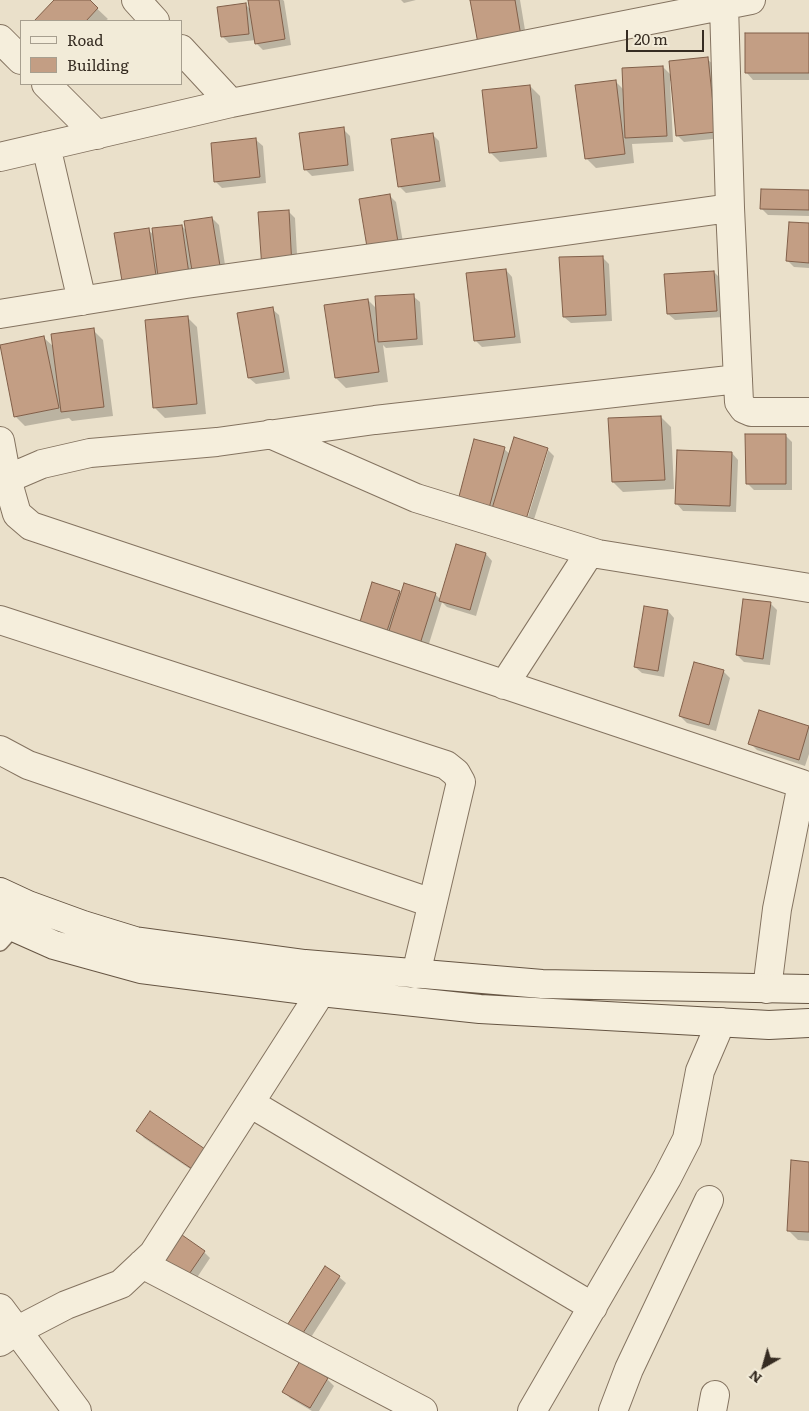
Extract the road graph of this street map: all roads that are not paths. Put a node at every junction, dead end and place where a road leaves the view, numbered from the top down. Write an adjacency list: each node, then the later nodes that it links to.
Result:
1 (136, 0): 4 (street)
2 (751, 0): 3 (street)
3 (724, 5): 9 (street); 13 (street)
4 (154, 20)
5 (0, 39): 7 (street)
6 (182, 50): 9 (street)
7 (20, 59)
8 (47, 85): 10 (street)
9 (231, 103): 10 (street)
10 (97, 135): 11 (street)
11 (46, 146): 12 (street); 14 (street)
12 (0, 157)
13 (730, 208): 14 (street); 16 (street)
14 (82, 301): 15 (street)
15 (0, 314)
16 (738, 379): 17 (street); 18 (street)
17 (809, 412)
18 (270, 434): 20 (street); 21 (street)
19 (0, 441): 20 (street)
20 (7, 480): 24 (street)
21 (590, 552): 22 (street); 24 (street)
22 (809, 588)
23 (0, 620): 28 (street)
24 (504, 685): 26 (street)
25 (0, 750): 28 (street)
26 (805, 784): 32 (street)
27 (0, 892): 29 (street)
28 (432, 903): 30 (street)
29 (11, 924): 30 (street); 33 (street)
30 (416, 974): 32 (street)
31 (809, 989): 32 (street)
32 (767, 990)
33 (321, 992): 34 (street); 36 (street)
34 (721, 1022): 35 (street); 39 (street)
35 (809, 1024)
36 (250, 1103): 38 (street); 39 (street)
37 (709, 1200): 45 (street)
38 (142, 1264): 41 (street); 43 (street)
39 (593, 1307): 44 (street)
40 (0, 1308): 41 (street)
41 (8, 1336): 42 (street)
42 (77, 1411)
43 (423, 1411)
44 (532, 1411)
45 (614, 1411)

